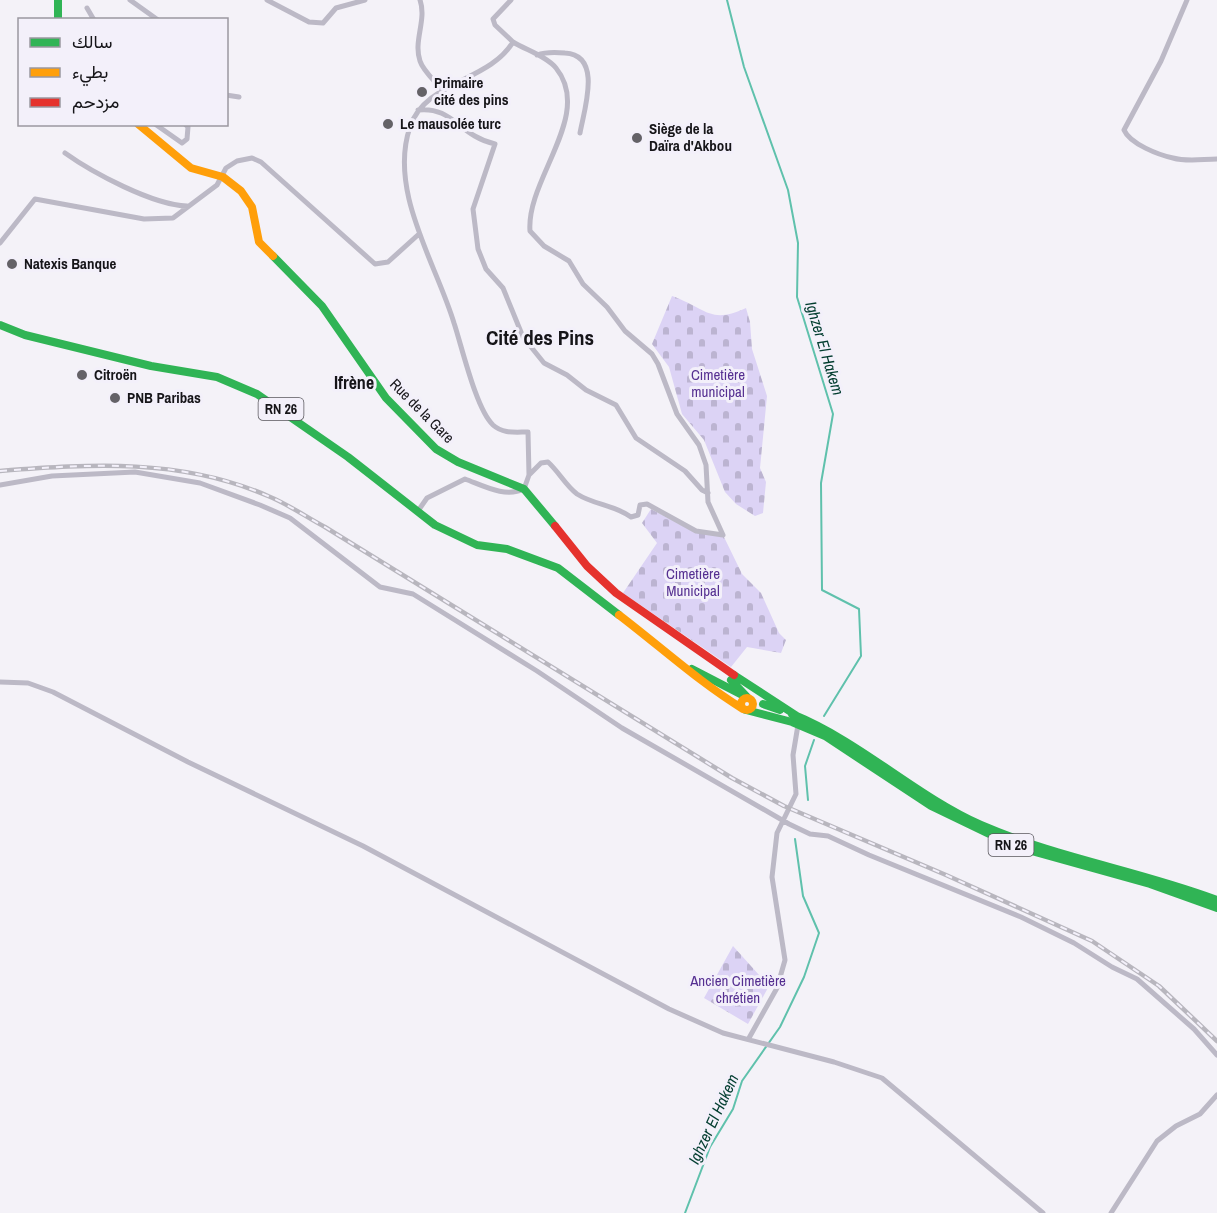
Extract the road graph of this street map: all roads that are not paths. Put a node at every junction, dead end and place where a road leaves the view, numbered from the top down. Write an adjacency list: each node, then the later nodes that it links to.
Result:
1 (58, 0): 9 (main road)
2 (130, 0): 11 (street)
3 (267, 0): 4 (street)
4 (364, 0)
5 (420, 0): 14 (street)
6 (511, 0): 12 (street)
7 (1187, 0): 23 (street)
8 (87, 8): 10 (street)
9 (58, 18)
10 (93, 18)
11 (155, 18)
12 (513, 42): 13 (street); 14 (street)
13 (537, 55): 21 (street); 32 (street)
14 (443, 91): 17 (street)
15 (228, 95): 16 (street)
16 (239, 97)
17 (418, 110): 26 (street); 32 (street)
18 (140, 126): 24 (main road, Rue de la Gare)
19 (158, 126): 20 (street)
20 (187, 126)
21 (580, 134)
22 (65, 153): 25 (street)
23 (1217, 159)
24 (223, 177): 25 (street); 26 (street); 31 (main road, Rue de la Gare)
25 (189, 206): 27 (street)
26 (418, 234): 29 (street)
27 (0, 243)
28 (0, 325): 33 (main road, RN 26)
29 (529, 475): 31 (street); 32 (street)
30 (0, 485): 43 (street)
31 (524, 489): 33 (street); 34 (main road, Rue de la Gare)
32 (708, 493)
33 (418, 511): 35 (main road, RN 26)
34 (691, 648): 37 (main road, Rue de la Gare); 38 (main road)
35 (681, 662): 38 (main road); 40 (main road, RN 26)
36 (0, 682): 46 (street)
37 (744, 683): 38 (main road); 39 (main road, Rue de la Gare)
38 (749, 698): 39 (main road); 40 (main road)
39 (764, 700): 41 (main road)
40 (744, 710): 41 (main road, RN 26)
41 (795, 721): 42 (main road, RN 26); 43 (street)
42 (826, 732): 44 (main road, RN 26); 45 (main road, RN 26)
43 (783, 819): 46 (street); 47 (street)
44 (1217, 900)
45 (1217, 908)
46 (749, 1038): 49 (street)
47 (1217, 1055)
48 (1217, 1095): 50 (street)
49 (1043, 1213)
50 (1112, 1213)

